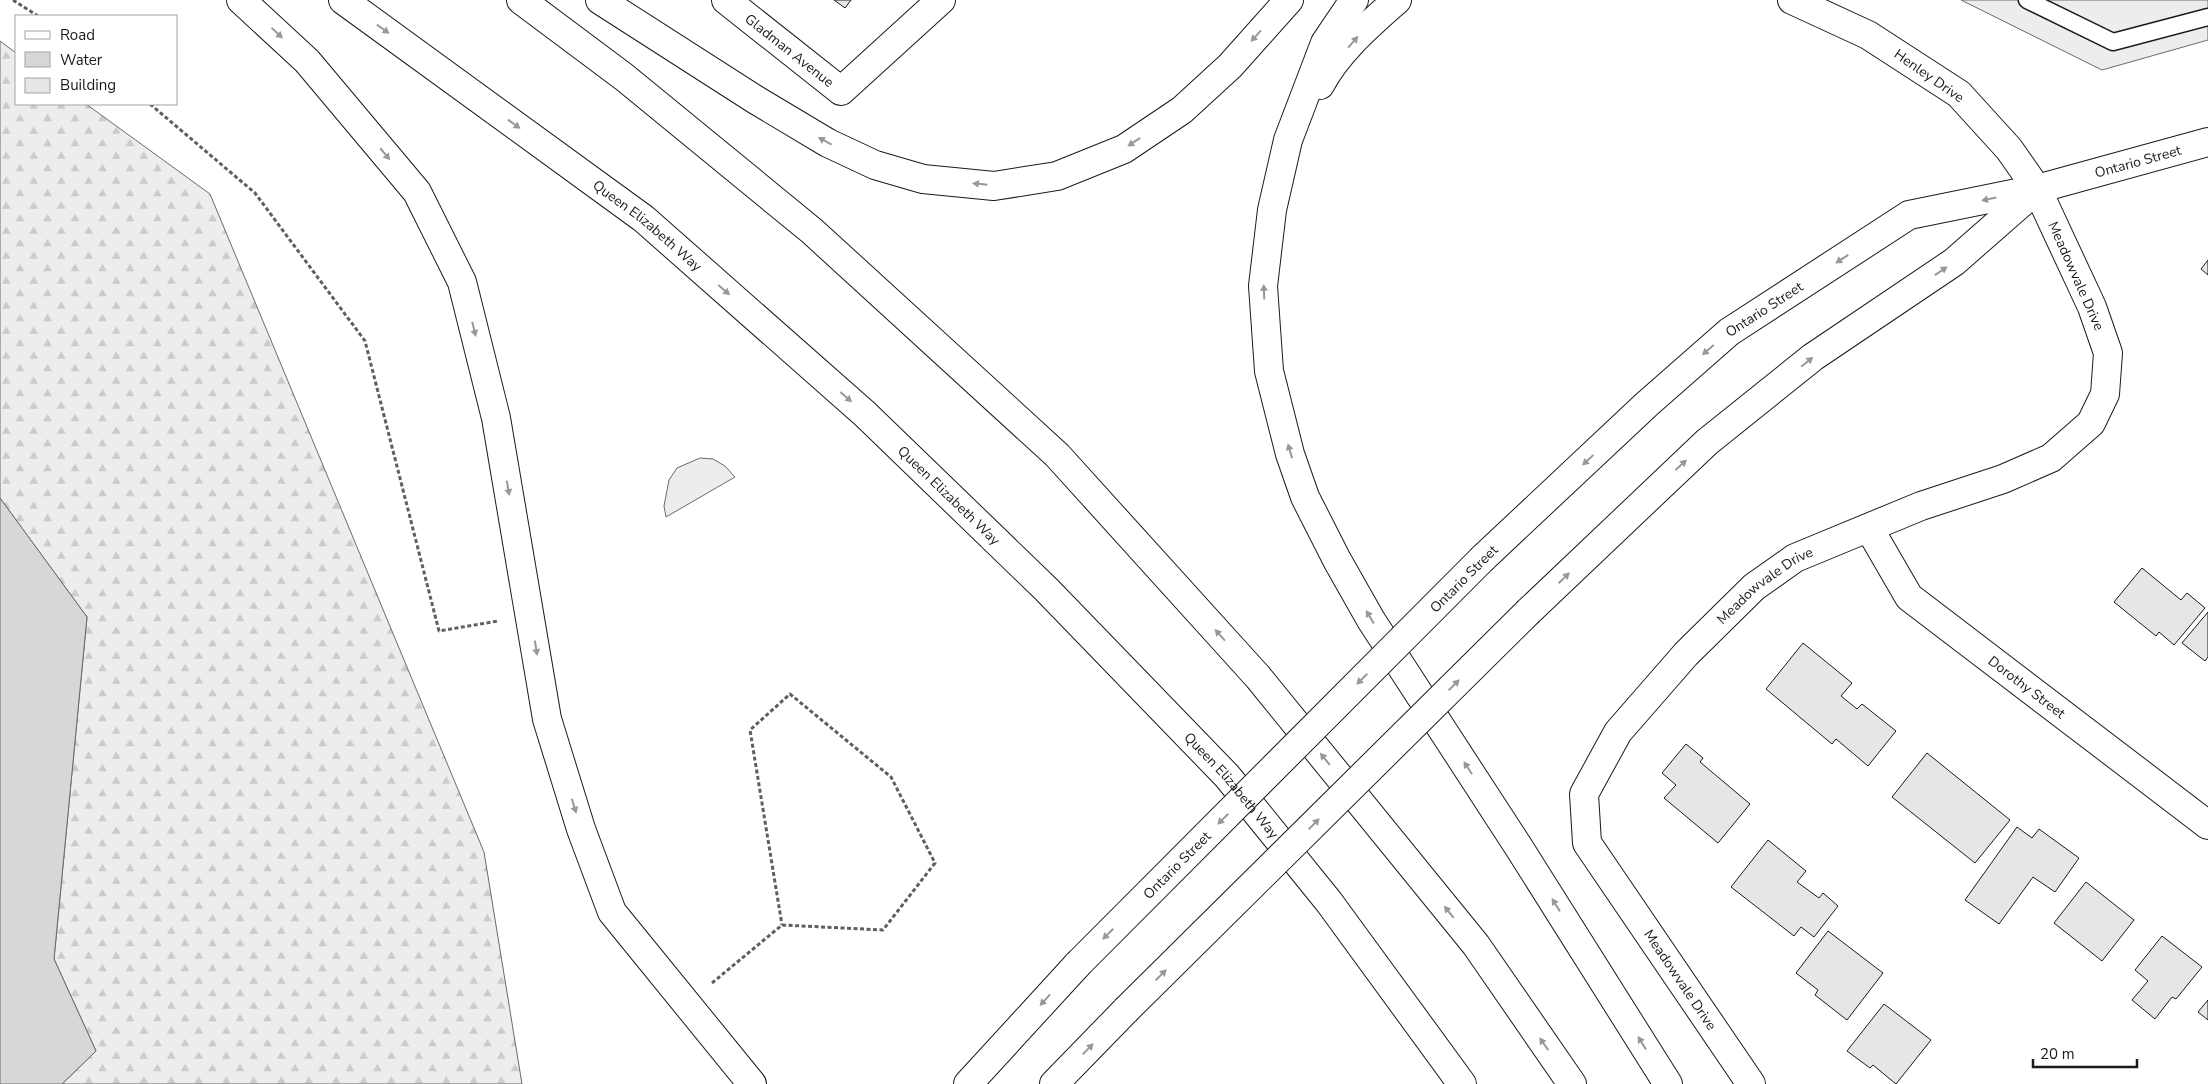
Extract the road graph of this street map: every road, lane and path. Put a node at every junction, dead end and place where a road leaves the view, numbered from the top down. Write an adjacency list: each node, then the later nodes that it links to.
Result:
1 (13, 0): 13 (path)
2 (241, 0): 20 (main road, one-way to 20)
3 (343, 0): 27 (main road, Queen Elizabeth Way, one-way to 27)
4 (521, 0): 28 (main road, one-way to 4)
5 (600, 0): 8 (main road, one-way to 5)
6 (726, 0): 7 (main road, Gladman Avenue)
7 (940, 0)
8 (1289, 0)
9 (1354, 0): 16 (main road)
10 (1397, 0): 16 (main road, one-way to 10)
11 (1792, 0): 18 (main road, Henley Drive)
12 (2026, 0): 14 (lane)
13 (36, 15)
14 (2208, 17)
15 (151, 105): 20 (path)
16 (1288, 140): 29 (main road, one-way to 16)
17 (2208, 142): 18 (main road, Ontario Street)
18 (2037, 189): 19 (main road, Meadowvale Drive); 25 (main road, Ontario Street, one-way to 25, bridge); 26 (main road, Ontario Street, one-way to 18, bridge)
19 (1870, 528): 21 (main road, Dorothy Street); 30 (main road, Meadowvale Drive)
20 (531, 615): 23 (main road, one-way to 23)
21 (2208, 825)
22 (782, 925): 22 (path); 23 (path)
23 (686, 1004): 24 (main road)
24 (752, 1084)
25 (968, 1084)
26 (1054, 1084)
27 (1462, 1084)
28 (1572, 1084)
29 (1668, 1084)
30 (1751, 1084)

